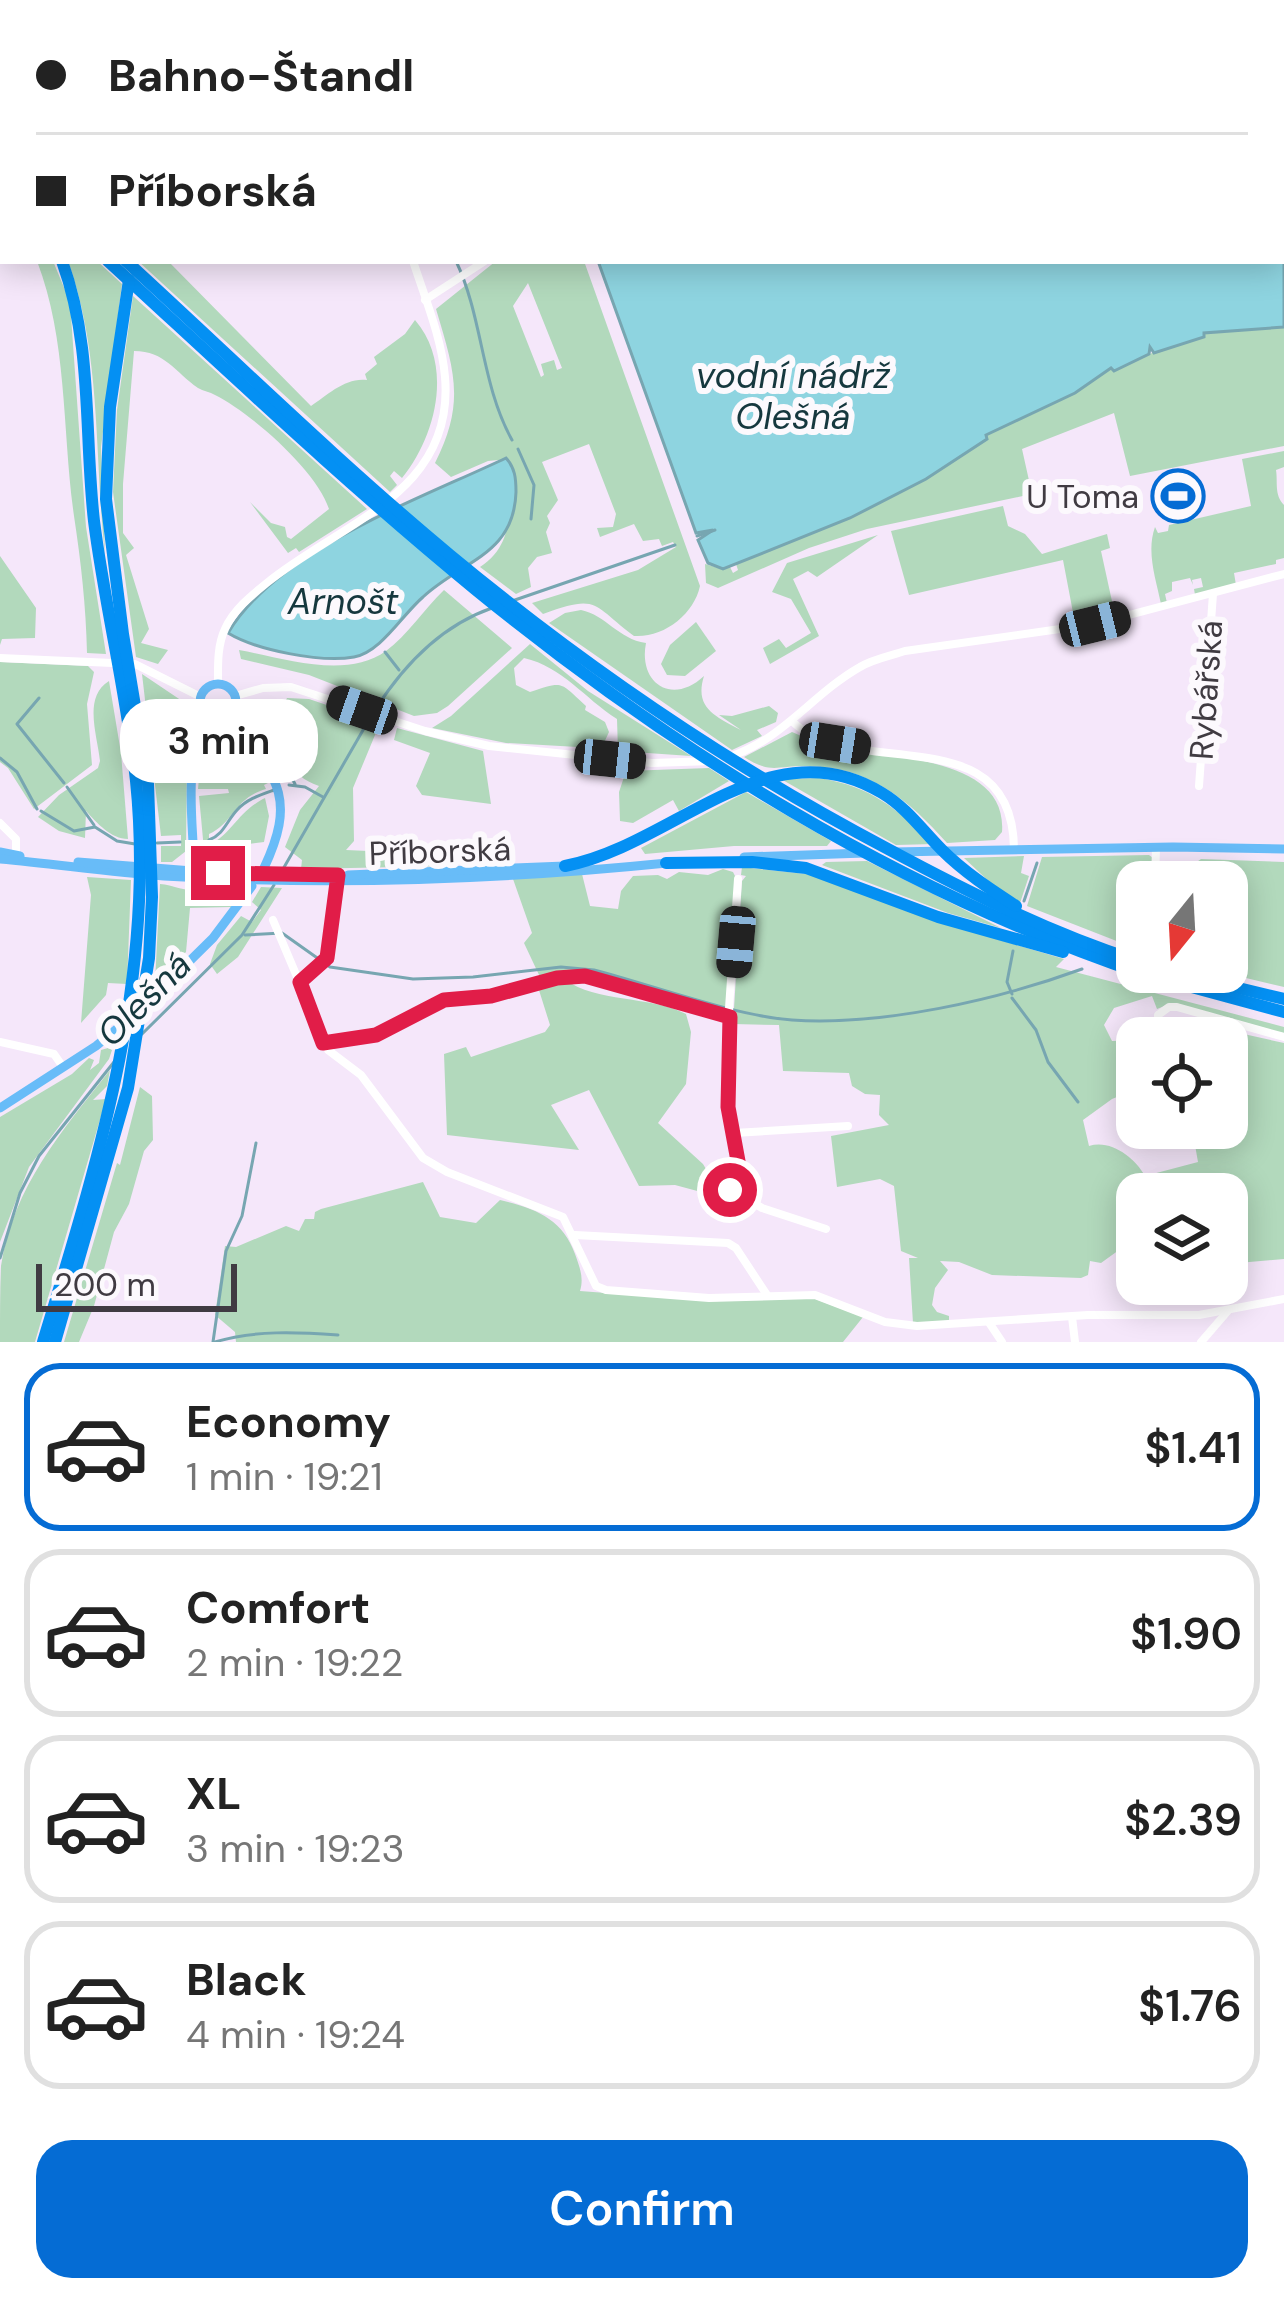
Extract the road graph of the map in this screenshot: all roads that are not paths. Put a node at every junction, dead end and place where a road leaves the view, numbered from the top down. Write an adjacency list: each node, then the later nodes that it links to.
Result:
1 (63, 264): 11 (highway)
2 (111, 264): 8 (highway)
3 (127, 264): 11 (highway)
4 (130, 264): 8 (highway)
5 (414, 264): 7 (street)
6 (481, 264): 7 (street)
7 (425, 300): 14 (street)
8 (376, 498): 12 (highway)
9 (1284, 574): 10 (street)
10 (1213, 594): 19 (street); 20 (street, Rybářská)
11 (117, 633): 22 (highway)
12 (547, 639): 37 (highway); 39 (highway)
13 (0, 658): 16 (street)
14 (218, 684): 15 (main road); 16 (main road)
15 (235, 696): 17 (main road); 19 (street)
16 (201, 697): 18 (main road)
17 (230, 717): 18 (main road); 31 (main road)
18 (209, 718): 32 (main road)
19 (793, 722): 24 (street)
20 (1199, 786)
21 (0, 823): 27 (street)
22 (144, 836): 64 (highway); 65 (highway)
23 (1156, 848): 24 (main road, Příborská); 25 (main road, Příborská); 28 (street)
24 (1014, 849): 29 (main road, Příborská)
25 (1284, 849)
26 (0, 855): 27 (main road, Příborská)
27 (16, 858): 32 (main road, Příborská)
28 (1156, 861)
29 (666, 863): 30 (main road, Příborská); 33 (main road, Příborská); 40 (highway)
30 (565, 866): 33 (main road, Příborská); 37 (highway)
31 (264, 868)
32 (194, 874): 33 (main road, Příborská)
33 (338, 878): 41 (street)
34 (738, 879): 45 (street)
35 (252, 886): 53 (main road)
36 (273, 920): 41 (street)
37 (1086, 942): 38 (highway)
38 (1116, 956)
39 (1116, 960)
40 (1116, 962)
41 (300, 982): 52 (street)
42 (1248, 990): 44 (highway)
43 (1222, 993): 46 (highway)
44 (1284, 999)
45 (729, 1010): 52 (street); 56 (street)
46 (1284, 1012)
47 (1158, 1017): 48 (street)
48 (1213, 1017)
49 (1248, 1027): 50 (street)
50 (1284, 1037)
51 (0, 1042): 53 (street)
52 (323, 1043): 58 (street)
53 (63, 1067): 54 (main road)
54 (0, 1108)
55 (848, 1126): 56 (street)
56 (734, 1132): 57 (street)
57 (826, 1229)
58 (574, 1235): 59 (street); 59 (street)
59 (767, 1297): 63 (street)
60 (1284, 1299): 61 (street)
61 (1227, 1312): 62 (street); 68 (street)
62 (1072, 1317): 63 (street); 67 (street)
63 (990, 1324): 66 (street)
64 (43, 1342)
65 (55, 1342)
66 (1002, 1342)
67 (1075, 1342)
68 (1201, 1342)

